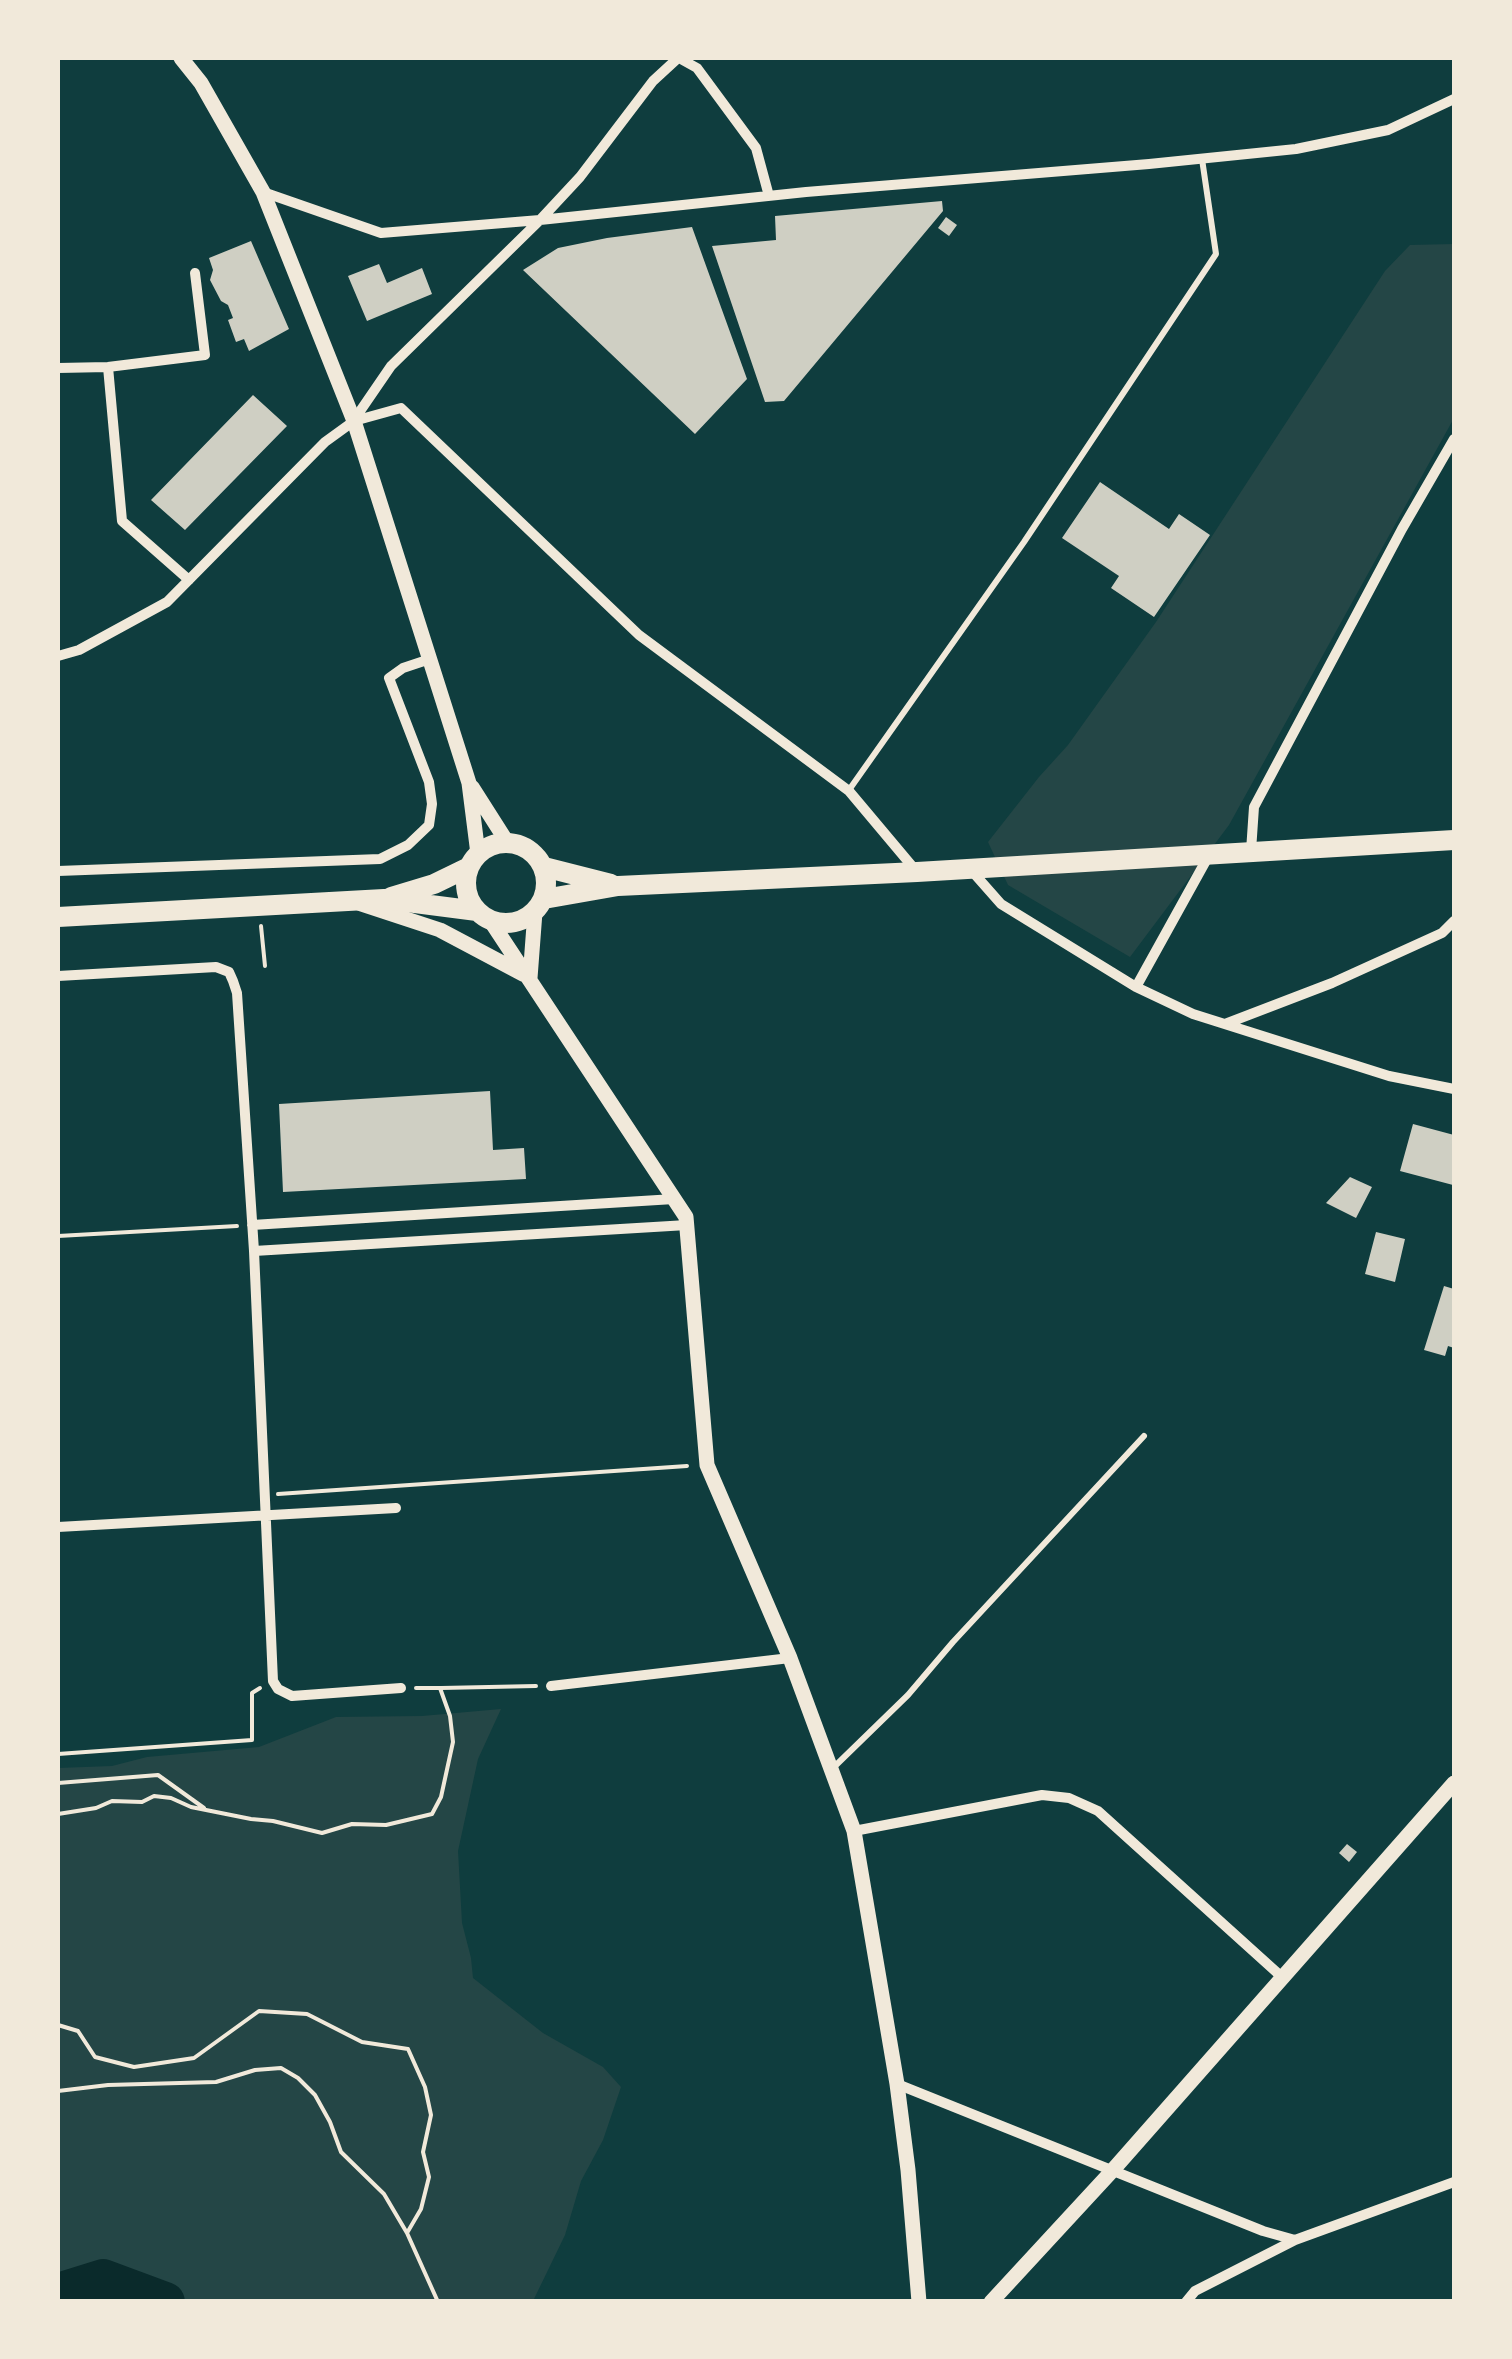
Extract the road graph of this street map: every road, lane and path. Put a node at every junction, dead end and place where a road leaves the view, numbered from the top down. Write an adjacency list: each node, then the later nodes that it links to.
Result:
1 (181, 58): 5 (street)
2 (678, 58): 6 (street); 7 (street)
3 (1454, 99): 4 (street)
4 (1202, 159): 6 (street); 17 (lane)
5 (263, 192): 7 (street); 11 (street)
6 (769, 196): 7 (street)
7 (540, 220): 11 (street)
8 (195, 272): 9 (street)
9 (108, 367): 10 (street); 13 (street)
10 (58, 368)
11 (354, 421): 13 (street); 15 (street); 17 (street)
12 (1454, 439): 20 (street)
13 (189, 580): 14 (street)
14 (58, 656)
15 (430, 659): 16 (street); 25 (street)
16 (470, 783): 19 (street); 22 (street)
17 (849, 792): 26 (street)
18 (1454, 840): 20 (main road)
19 (506, 842): 22 (main road); 23 (main road)
20 (1251, 851): 21 (main road)
21 (1210, 853): 24 (main road); 38 (street)
22 (473, 860): 28 (main road); 32 (main road)
23 (544, 867): 27 (main road); 30 (main road)
24 (970, 868): 26 (main road); 38 (street)
25 (58, 871)
26 (918, 872): 27 (main road)
27 (618, 886): 30 (main road)
28 (384, 900): 29 (main road); 32 (main road)
29 (352, 902): 31 (main road); 37 (street)
30 (539, 905): 32 (main road); 37 (street)
31 (259, 906): 33 (main road); 35 (path)
32 (484, 916): 37 (street)
33 (58, 918)
34 (1454, 921): 39 (street)
35 (265, 966)
36 (58, 976): 43 (street)
37 (530, 978): 41 (street)
38 (1136, 987): 39 (street)
39 (1224, 1024): 40 (street)
40 (1454, 1090)
41 (674, 1199): 42 (street); 43 (street)
42 (687, 1225): 45 (street); 47 (street)
43 (252, 1226): 44 (path); 45 (street)
44 (58, 1236)
45 (254, 1250): 48 (street)
46 (1144, 1436): 58 (lane)
47 (707, 1465): 48 (path); 52 (street)
48 (265, 1495): 50 (street)
49 (396, 1508): 50 (street)
50 (266, 1515): 51 (street); 53 (street)
51 (58, 1527)
52 (790, 1658): 54 (street); 58 (street)
53 (273, 1681): 55 (street); 57 (path)
54 (551, 1686): 56 (path)
55 (401, 1688): 56 (path)
56 (440, 1688): 61 (path)
57 (58, 1754)
58 (832, 1770): 63 (street)
59 (58, 1782): 61 (path)
60 (1454, 1783): 64 (street)
61 (208, 1811): 62 (path)
62 (58, 1814)
63 (854, 1831): 64 (street); 66 (street)
64 (1282, 1978): 68 (street)
65 (58, 2024): 70 (path)
66 (896, 2084): 68 (street); 73 (street)
67 (58, 2091): 70 (path)
68 (1112, 2170): 71 (street); 74 (street)
69 (1454, 2182): 71 (street)
70 (407, 2233): 72 (path)
71 (1295, 2240): 75 (street)
72 (438, 2302)
73 (919, 2302)
74 (991, 2302)
75 (1186, 2302)

